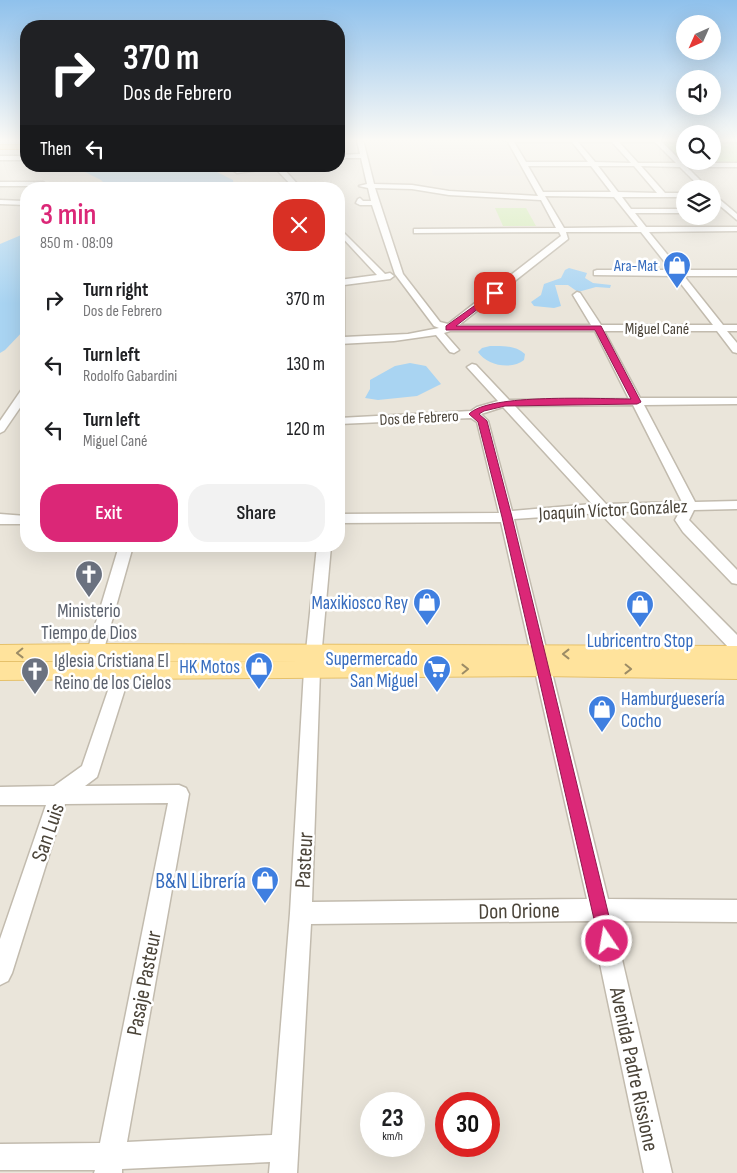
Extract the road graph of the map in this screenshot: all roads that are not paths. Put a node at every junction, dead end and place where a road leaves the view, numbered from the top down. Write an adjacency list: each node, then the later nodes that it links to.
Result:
1 (617, 194): 14 (street)
2 (374, 195): 12 (street)
3 (502, 195): 8 (street)
4 (589, 195): 8 (street)
5 (651, 195): 6 (street)
6 (663, 195): 7 (street)
7 (676, 195)
8 (541, 196): 24 (street)
9 (360, 200): 12 (street)
10 (0, 202): 11 (street)
11 (20, 203)
12 (375, 203): 29 (street)
13 (721, 203): 17 (street)
14 (630, 211): 15 (street); 20 (street)
15 (676, 211)
16 (721, 211): 17 (street)
17 (729, 211): 18 (street)
18 (737, 218)
19 (431, 220): 23 (street)
20 (643, 229): 21 (street); 24 (street); 27 (street)
21 (737, 229)
22 (417, 231): 23 (street)
23 (439, 231): 24 (street)
24 (563, 233): 33 (street)
25 (345, 236): 30 (street)
26 (597, 273): 27 (street)
27 (678, 273): 28 (street); 35 (street)
28 (737, 273)
29 (399, 274): 30 (street); 33 (street)
30 (383, 277): 31 (street)
31 (345, 282)
32 (577, 295): 34 (street)
33 (449, 328): 34 (street, Miguel Cané); 37 (street, Miguel Cané)
34 (598, 328): 35 (street, Miguel Cané); 43 (street)
35 (720, 328): 36 (street, Miguel Cané); 40 (street)
36 (737, 328)
37 (438, 332): 38 (street, Miguel Cané); 39 (street)
38 (345, 340)
39 (454, 350)
40 (737, 350)
41 (472, 367): 45 (street)
42 (20, 398): 47 (street)
43 (637, 402): 44 (street, Dos de Febrero); 45 (street, Dos de Febrero); 51 (street)
44 (737, 402)
45 (505, 403): 46 (street, Dos de Febrero); 53 (street)
46 (474, 414): 49 (street, Dos de Febrero); 54 (street, Avenida Padre Rissione)
47 (4, 416): 48 (street); 50 (street)
48 (20, 416)
49 (345, 421)
50 (0, 429)
51 (690, 505): 52 (street, Joaquín Víctor González); 53 (street, Joaquín Víctor González); 60 (street)
52 (737, 505)
53 (603, 508): 54 (street, Joaquín Víctor González); 61 (street)
54 (507, 517): 56 (street, Joaquín Víctor González); 65 (street, Avenida Padre Rissione)
55 (0, 519): 57 (street)
56 (345, 519)
57 (20, 520)
58 (124, 552): 62 (street)
59 (323, 552): 66 (street, Pasteur)
60 (737, 579)
61 (737, 646)
62 (95, 652): 63 (main road, one-way to 63); 66 (main road); 67 (street)
63 (0, 653)
64 (737, 654): 65 (main road, one-way to 65)
65 (541, 661): 66 (main road); 68 (main road, one-way to 68); 72 (street, Avenida Padre Rissione)
66 (313, 662): 67 (main road); 74 (street, Pasteur)
67 (123, 670): 69 (main road); 70 (street, San Luis)
68 (737, 670)
69 (0, 671)
70 (59, 794): 71 (street); 75 (street, San Luis); 78 (street, Pasaje Pasteur)
71 (0, 796)
72 (600, 910): 73 (street, Don Orione); 74 (street, Don Orione); 79 (street, Avenida Padre Rissione)
73 (737, 911)
74 (301, 913): 77 (street, Pasteur)
75 (0, 973)
76 (0, 1157): 78 (street)
77 (283, 1161): 78 (street)
78 (110, 1164)
79 (658, 1173)

